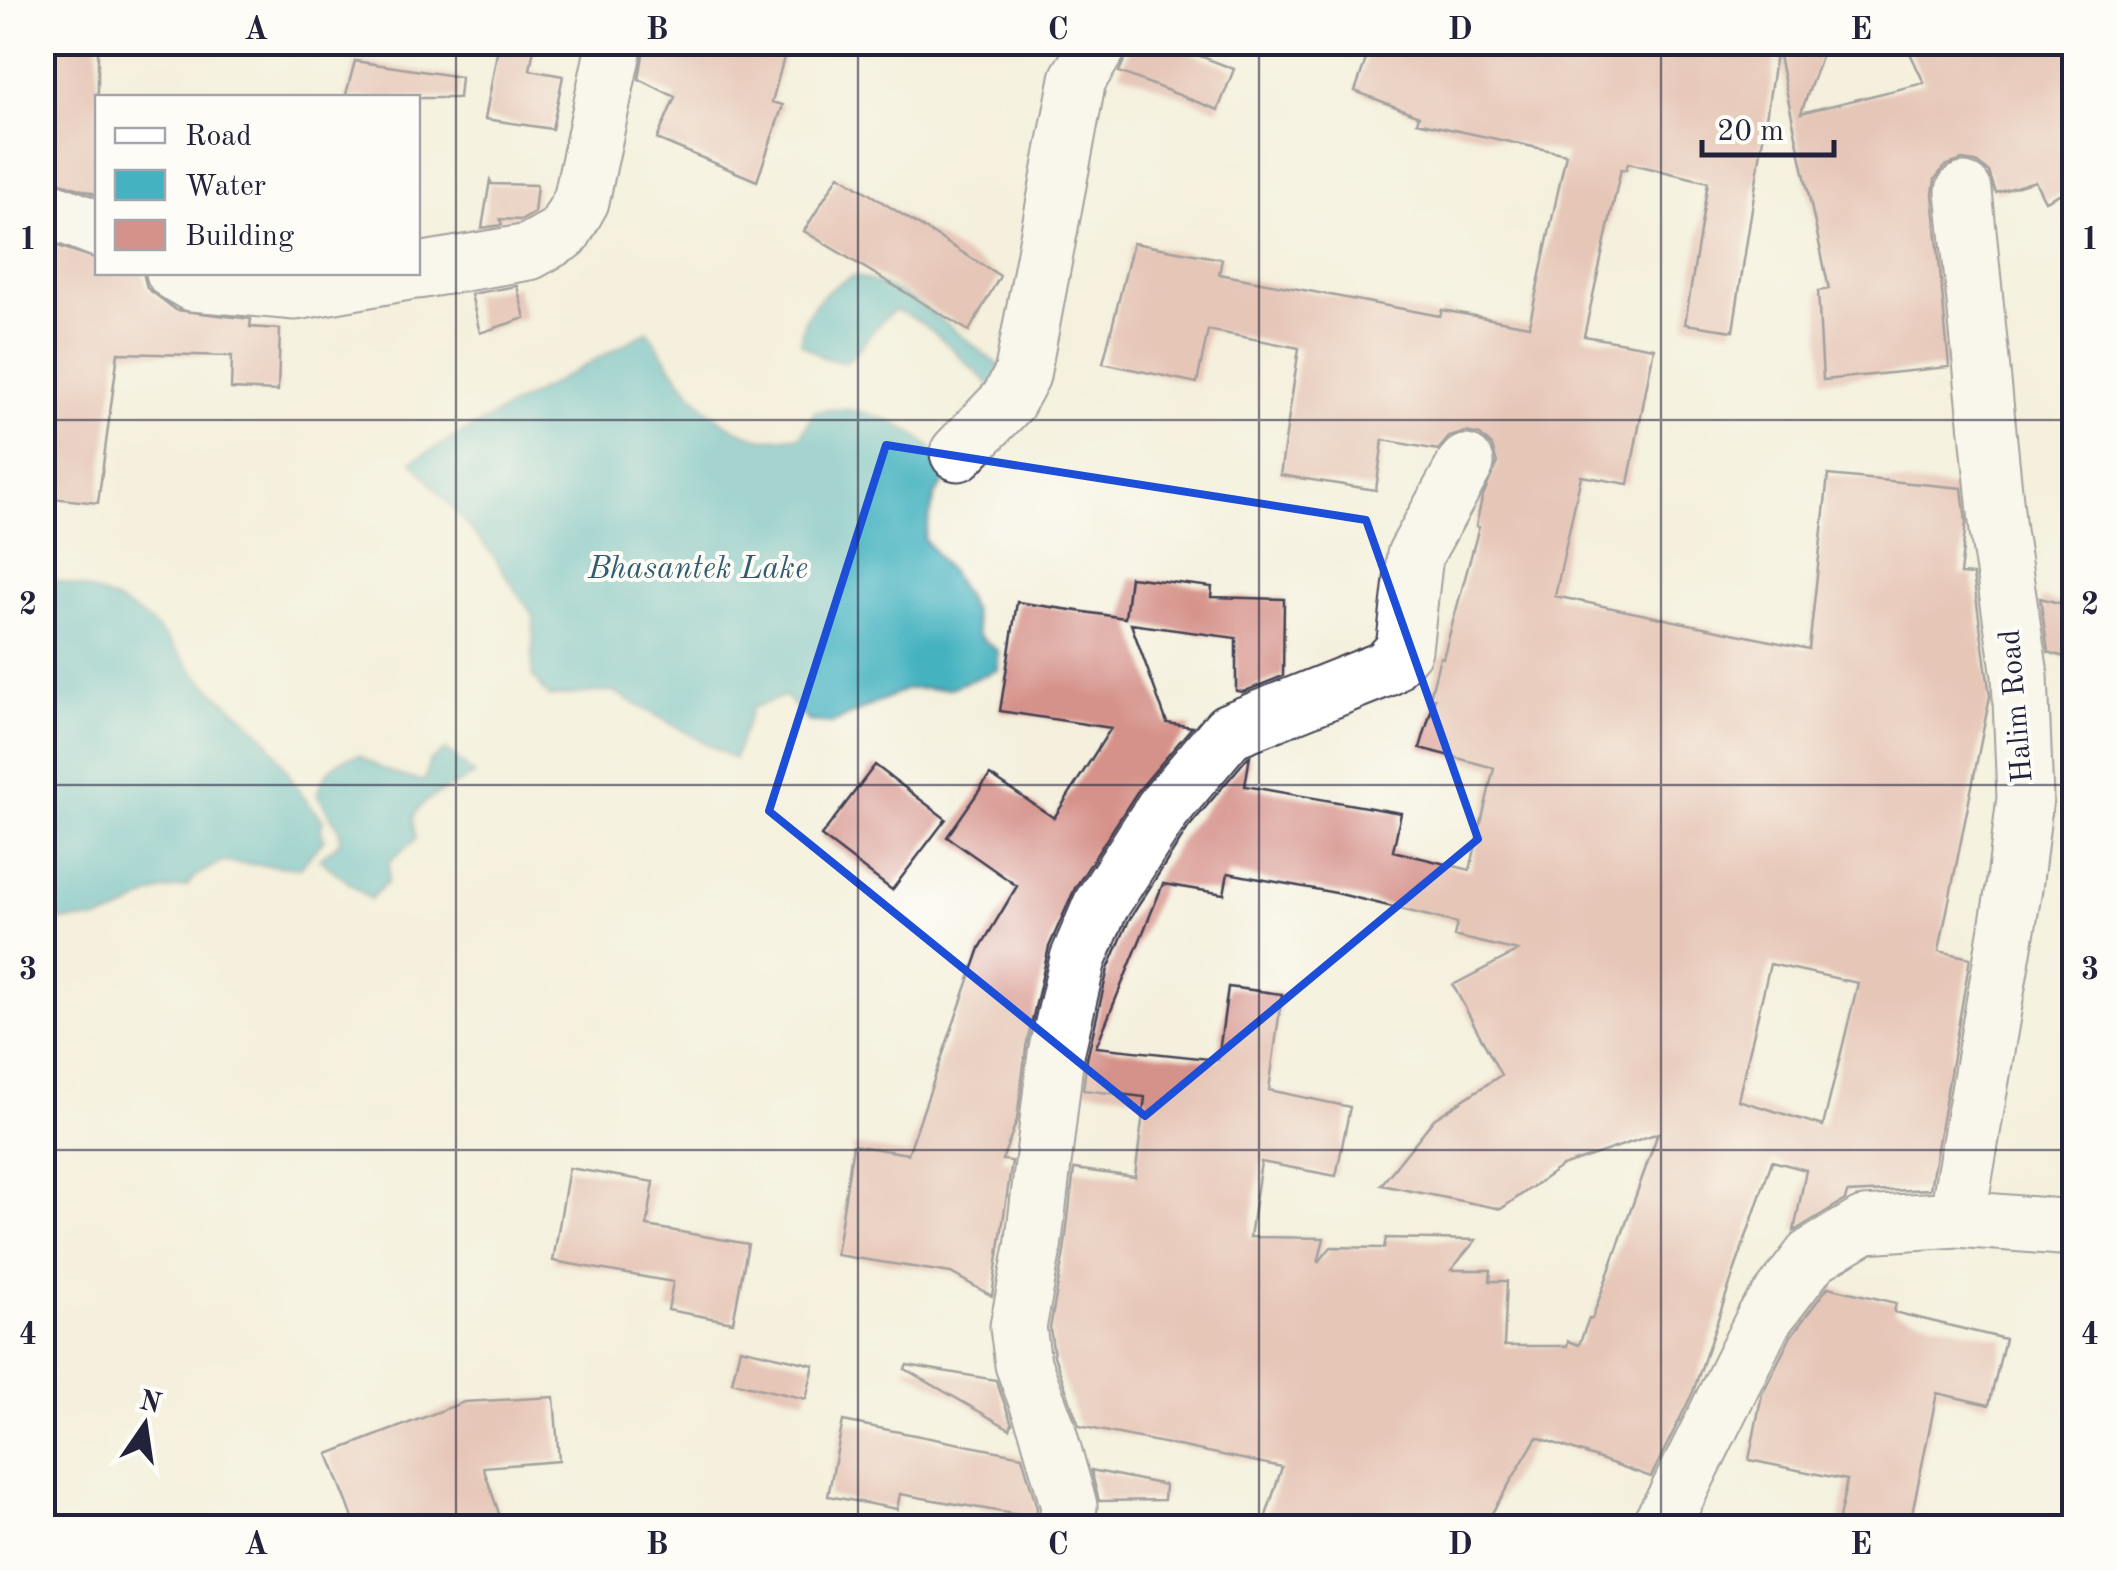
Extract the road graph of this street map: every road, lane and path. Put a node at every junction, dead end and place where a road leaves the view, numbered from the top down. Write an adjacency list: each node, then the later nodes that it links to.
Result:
1 (615, 42): 6 (street)
2 (1101, 42): 9 (street)
3 (1964, 191): 11 (street, Halim Road)
4 (42, 207): 5 (street)
5 (95, 228)
6 (420, 271)
7 (179, 275): 8 (street)
8 (392, 275)
9 (958, 454)
10 (1466, 463): 13 (street)
11 (1957, 1219): 12 (street); 14 (street)
12 (2074, 1228)
13 (1066, 1528)
14 (1658, 1528)

